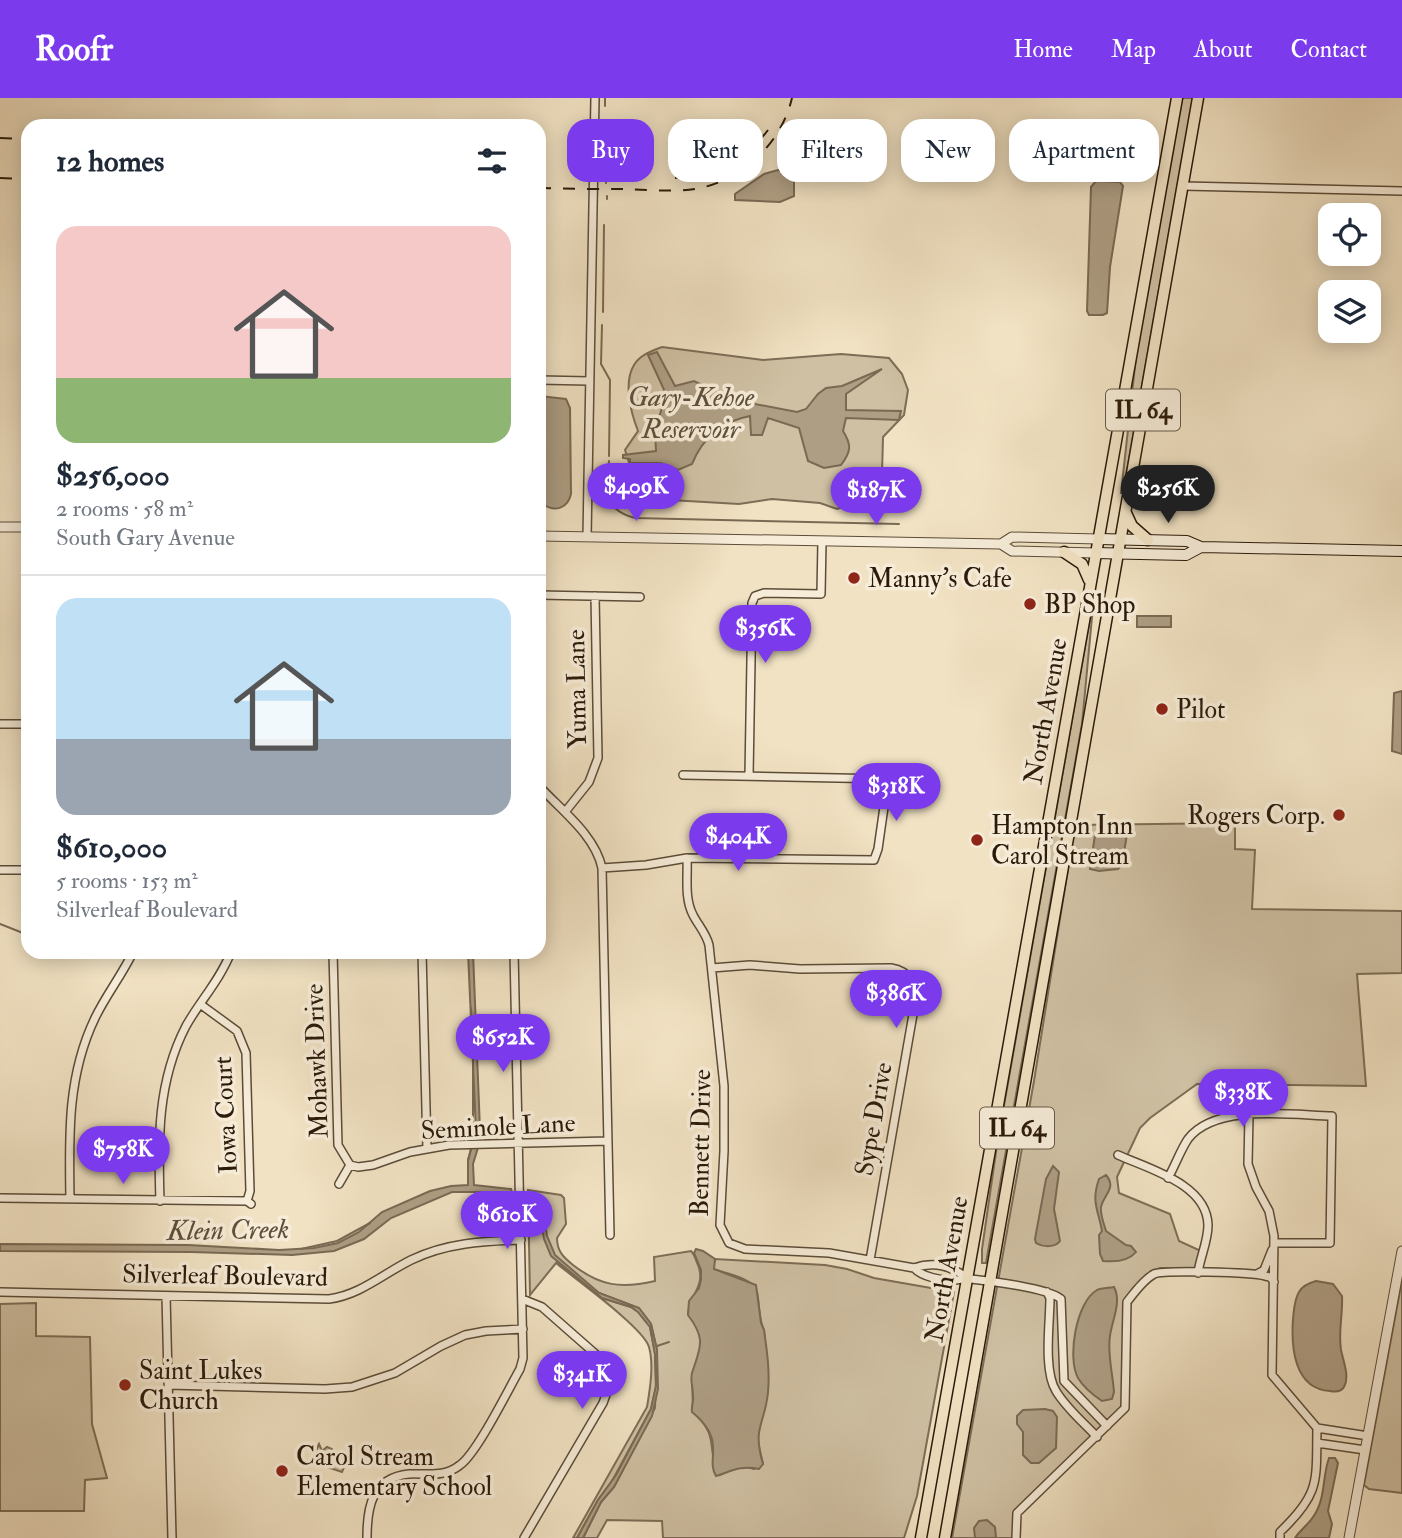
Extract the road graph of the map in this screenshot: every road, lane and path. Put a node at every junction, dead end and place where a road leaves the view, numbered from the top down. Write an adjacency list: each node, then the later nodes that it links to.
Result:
1 (595, 98): 7 (street)
2 (1177, 98): 13 (main road, North Avenue / IL 64)
3 (1198, 98): 4 (main road, IL 64)
4 (1184, 186): 5 (street); 8 (main road, IL 64)
5 (1402, 191)
6 (546, 380): 7 (street)
7 (589, 381): 12 (street)
8 (1125, 512): 14 (main road, IL 64); 15 (main road)
9 (0, 527): 10 (street)
10 (21, 527)
11 (546, 536): 12 (street)
12 (587, 537): 16 (street)
13 (1098, 539): 14 (main road); 17 (street); 21 (main road, North Avenue / IL 64)
14 (1120, 539): 15 (main road); 22 (main road, North Avenue / IL 64)
15 (1148, 540): 18 (main road)
16 (822, 541): 17 (street); 30 (street)
17 (1001, 544): 20 (street)
18 (1201, 547): 19 (main road); 22 (main road)
19 (1402, 551)
20 (1064, 552): 21 (street); 23 (main road)
21 (1095, 553): 22 (main road); 23 (main road, North Avenue / IL 64)
22 (1118, 554): 64 (main road, North Avenue / IL 64)
23 (1090, 582): 63 (main road, North Avenue / IL 64)
24 (546, 596): 25 (street)
25 (595, 596): 26 (street); 32 (street, Yuma Lane)
26 (640, 597)
27 (0, 724): 28 (street)
28 (21, 724)
29 (683, 775): 30 (street)
30 (749, 776): 33 (street)
31 (546, 795): 32 (street)
32 (565, 812): 34 (street)
33 (687, 858): 34 (street); 42 (street, Bennett Drive)
34 (602, 868): 45 (street)
35 (0, 870): 36 (street)
36 (21, 870)
37 (129, 959): 53 (street)
38 (228, 959): 43 (street)
39 (333, 959): 49 (street, Mohawk Drive)
40 (422, 959): 47 (street)
41 (514, 959): 46 (street)
42 (712, 968): 59 (street, Bennett Drive); 59 (street, Sype Drive)
43 (200, 1004): 54 (street); 54 (street, Iowa Court)
44 (1249, 1115): 50 (street); 57 (street); 57 (street)
45 (608, 1141): 46 (street, Seminole Lane); 55 (street)
46 (519, 1143): 47 (street, Seminole Lane); 56 (street)
47 (427, 1148): 49 (street, Seminole Lane)
48 (1118, 1156): 50 (street)
49 (350, 1165): 51 (street)
50 (1168, 1178): 61 (street)
51 (339, 1184)
52 (0, 1198): 53 (street)
53 (70, 1199): 54 (street)
54 (160, 1201)
55 (610, 1235)
56 (521, 1240): 68 (street, Silverleaf Boulevard); 69 (street)
57 (1275, 1243): 62 (street); 65 (street)
58 (1402, 1251): 76 (street)
59 (870, 1260): 60 (street, Bennett Drive)
60 (914, 1268): 63 (street, Bennett Drive); 63 (street, Bennett Drive)
61 (1198, 1273): 62 (street); 74 (street)
62 (1257, 1274): 65 (street)
63 (968, 1278): 64 (street); 83 (main road, North Avenue / IL 64)
64 (989, 1282): 67 (street); 84 (main road, North Avenue / IL 64)
65 (1274, 1282): 75 (street)
66 (0, 1292): 68 (street, Silverleaf Boulevard)
67 (1047, 1292): 71 (street); 72 (street)
68 (166, 1296): 73 (street)
69 (522, 1300): 70 (street); 82 (street)
70 (523, 1329): 73 (street); 81 (street)
71 (1050, 1332): 72 (street); 77 (street)
72 (1063, 1332): 74 (street)
73 (169, 1385): 80 (street)
74 (1107, 1426): 77 (street)
75 (1317, 1428): 76 (street); 78 (street)
76 (1368, 1436): 79 (street)
77 (1097, 1437): 85 (street)
78 (1317, 1443): 79 (street); 86 (street)
79 (1365, 1450): 87 (street)
80 (172, 1538)
81 (367, 1538)
82 (524, 1538)
83 (921, 1538)
84 (945, 1538)
85 (1016, 1538)
86 (1280, 1538)
87 (1349, 1538)

